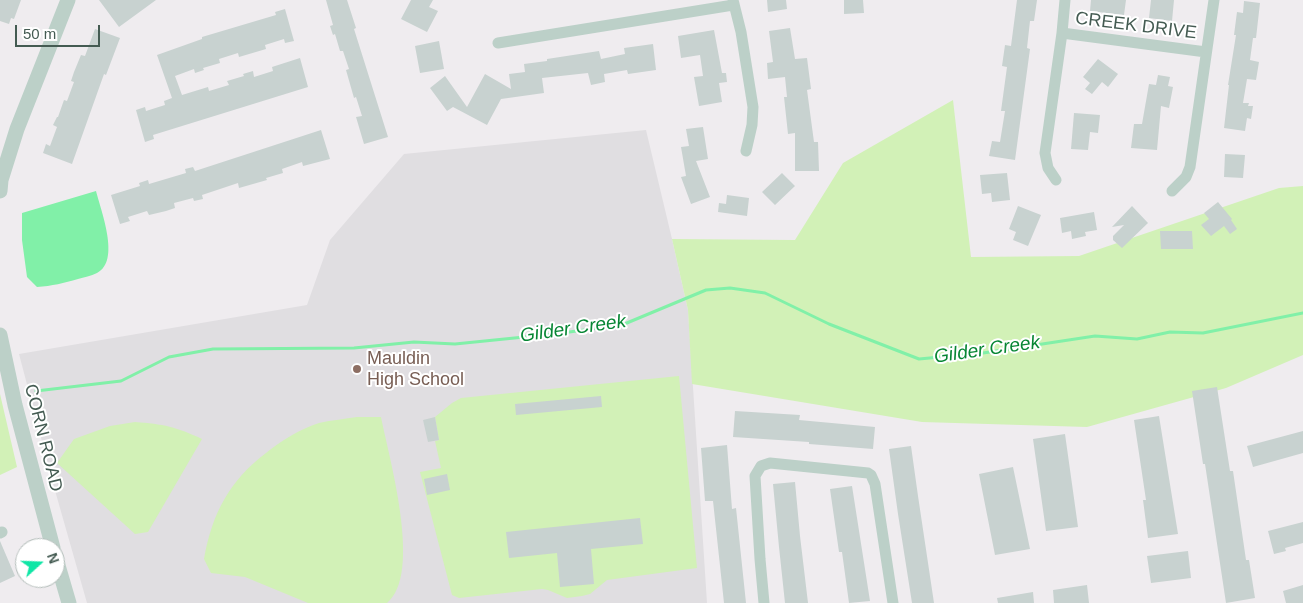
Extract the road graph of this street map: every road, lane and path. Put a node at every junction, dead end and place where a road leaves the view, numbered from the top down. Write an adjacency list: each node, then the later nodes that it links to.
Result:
1 (68, 0): 10 (street)
2 (1065, 0): 5 (street)
3 (1214, 0): 7 (street)
4 (733, 2): 6 (street); 8 (street)
5 (1062, 34): 7 (street, CREEK DRIVE); 9 (street)
6 (498, 43)
7 (1206, 52): 11 (street)
8 (746, 151)
9 (1056, 180)
10 (0, 190)
11 (1172, 191)
12 (0, 335): 13 (street, CORN ROAD)
13 (50, 538)
14 (65, 587): 15 (street)
15 (70, 603)
16 (764, 603): 17 (street)
17 (893, 603)

